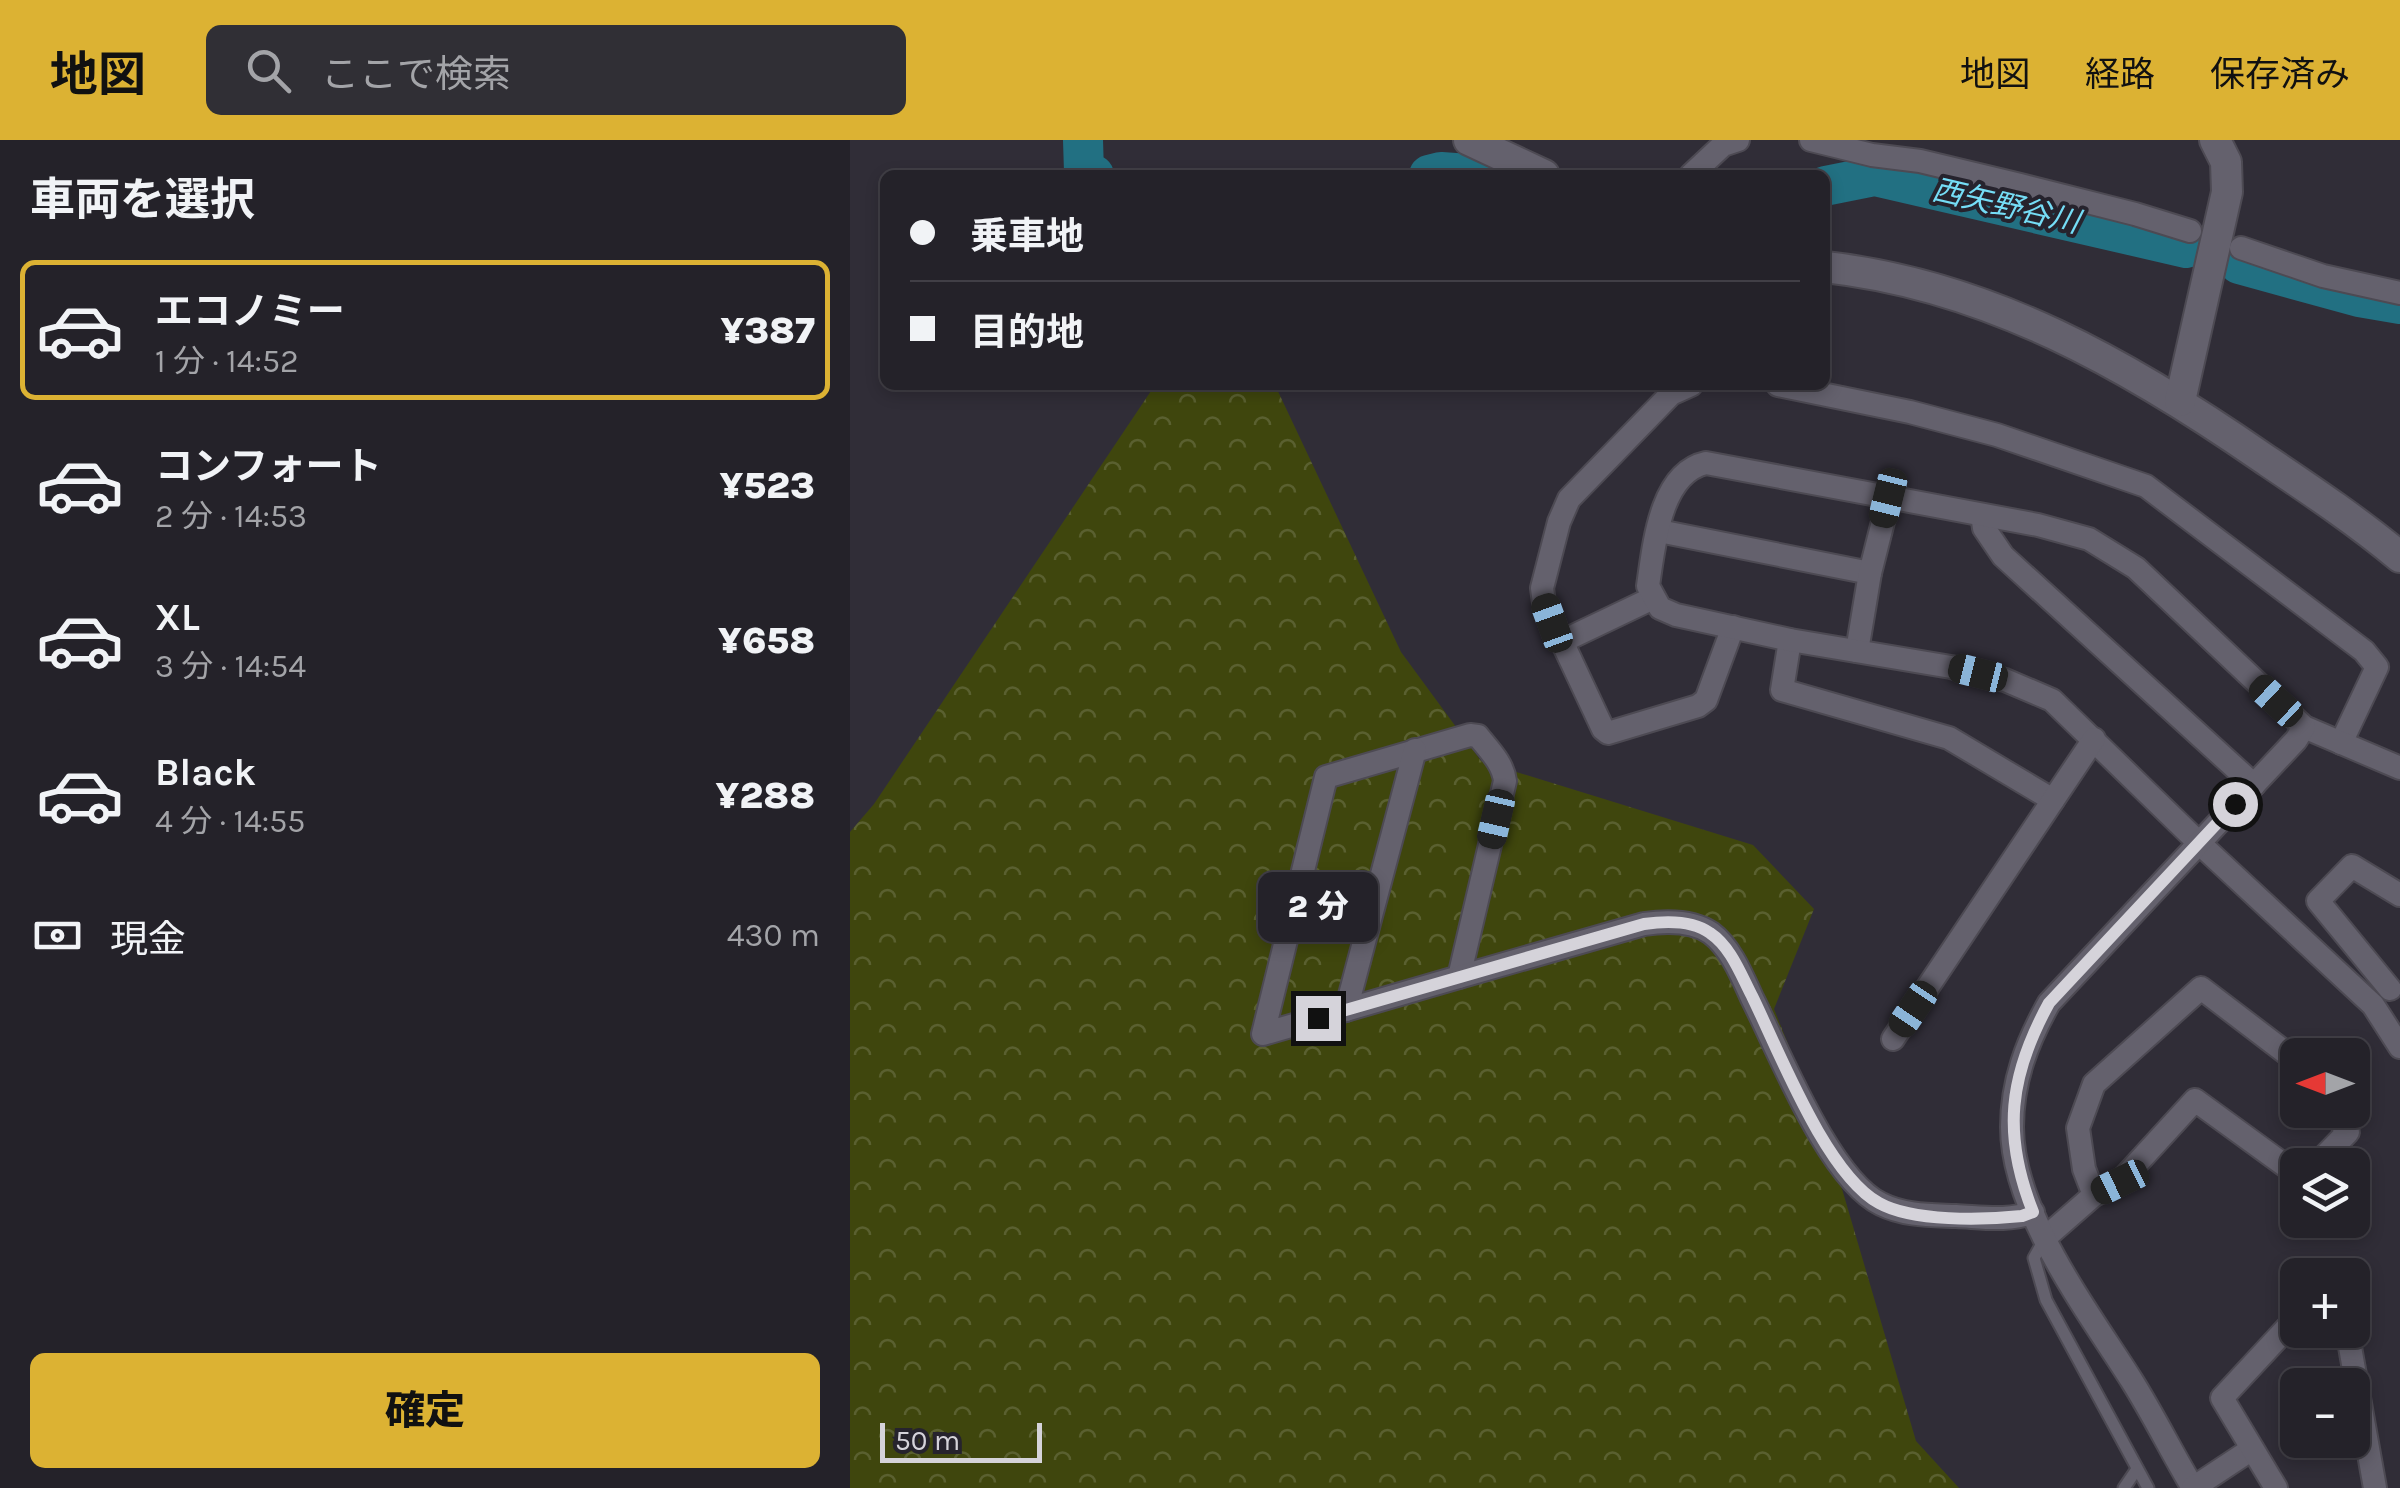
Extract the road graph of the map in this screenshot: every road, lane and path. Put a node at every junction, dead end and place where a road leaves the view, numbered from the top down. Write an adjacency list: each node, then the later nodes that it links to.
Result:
1 (1469, 140): 5 (street)
2 (1738, 140): 6 (street)
3 (1812, 140): 7 (street)
4 (2216, 140): 13 (street)
5 (1533, 170)
6 (1697, 170)
7 (2190, 232)
8 (2241, 248): 10 (street)
9 (1830, 268): 13 (street)
10 (2400, 294)
11 (1680, 390): 22 (street)
12 (1802, 390): 26 (street)
13 (2180, 401): 17 (street)
14 (1888, 498): 15 (street); 16 (street); 18 (street)
15 (1982, 515): 24 (street); 29 (street)
16 (1659, 531): 18 (street); 19 (street)
17 (2400, 556)
18 (1870, 573): 23 (street)
19 (1653, 598): 20 (street); 22 (street)
20 (1733, 627): 21 (street); 22 (street)
21 (1790, 640): 23 (street); 30 (street)
22 (1561, 642)
23 (1857, 651): 25 (street)
24 (2304, 728): 26 (street); 29 (street)
25 (2094, 739): 30 (street); 31 (street)
26 (2342, 743): 28 (street)
27 (1415, 750): 33 (street); 35 (street); 35 (street)
28 (2400, 768)
29 (2254, 784): 31 (street)
30 (2053, 800): 36 (street)
31 (2198, 842): 34 (street); 43 (street)
32 (2400, 895): 34 (street)
33 (1459, 977): 35 (street); 43 (street)
34 (2388, 991): 37 (street)
35 (1346, 1010)
36 (1893, 1039)
37 (2400, 1046)
38 (2280, 1048): 42 (street)
39 (2345, 1128): 40 (street)
40 (2332, 1148)
41 (2280, 1162): 42 (street)
42 (2094, 1195): 44 (street)
43 (2033, 1212): 44 (street)
44 (2046, 1237): 48 (lane); 51 (street)
45 (2280, 1335): 47 (street)
46 (2350, 1348): 53 (street)
47 (2252, 1449): 51 (street); 52 (street)
48 (2138, 1469): 49 (lane); 50 (lane)
49 (2124, 1488)
50 (2148, 1488)
51 (2193, 1488)
52 (2276, 1488)
53 (2375, 1488)

